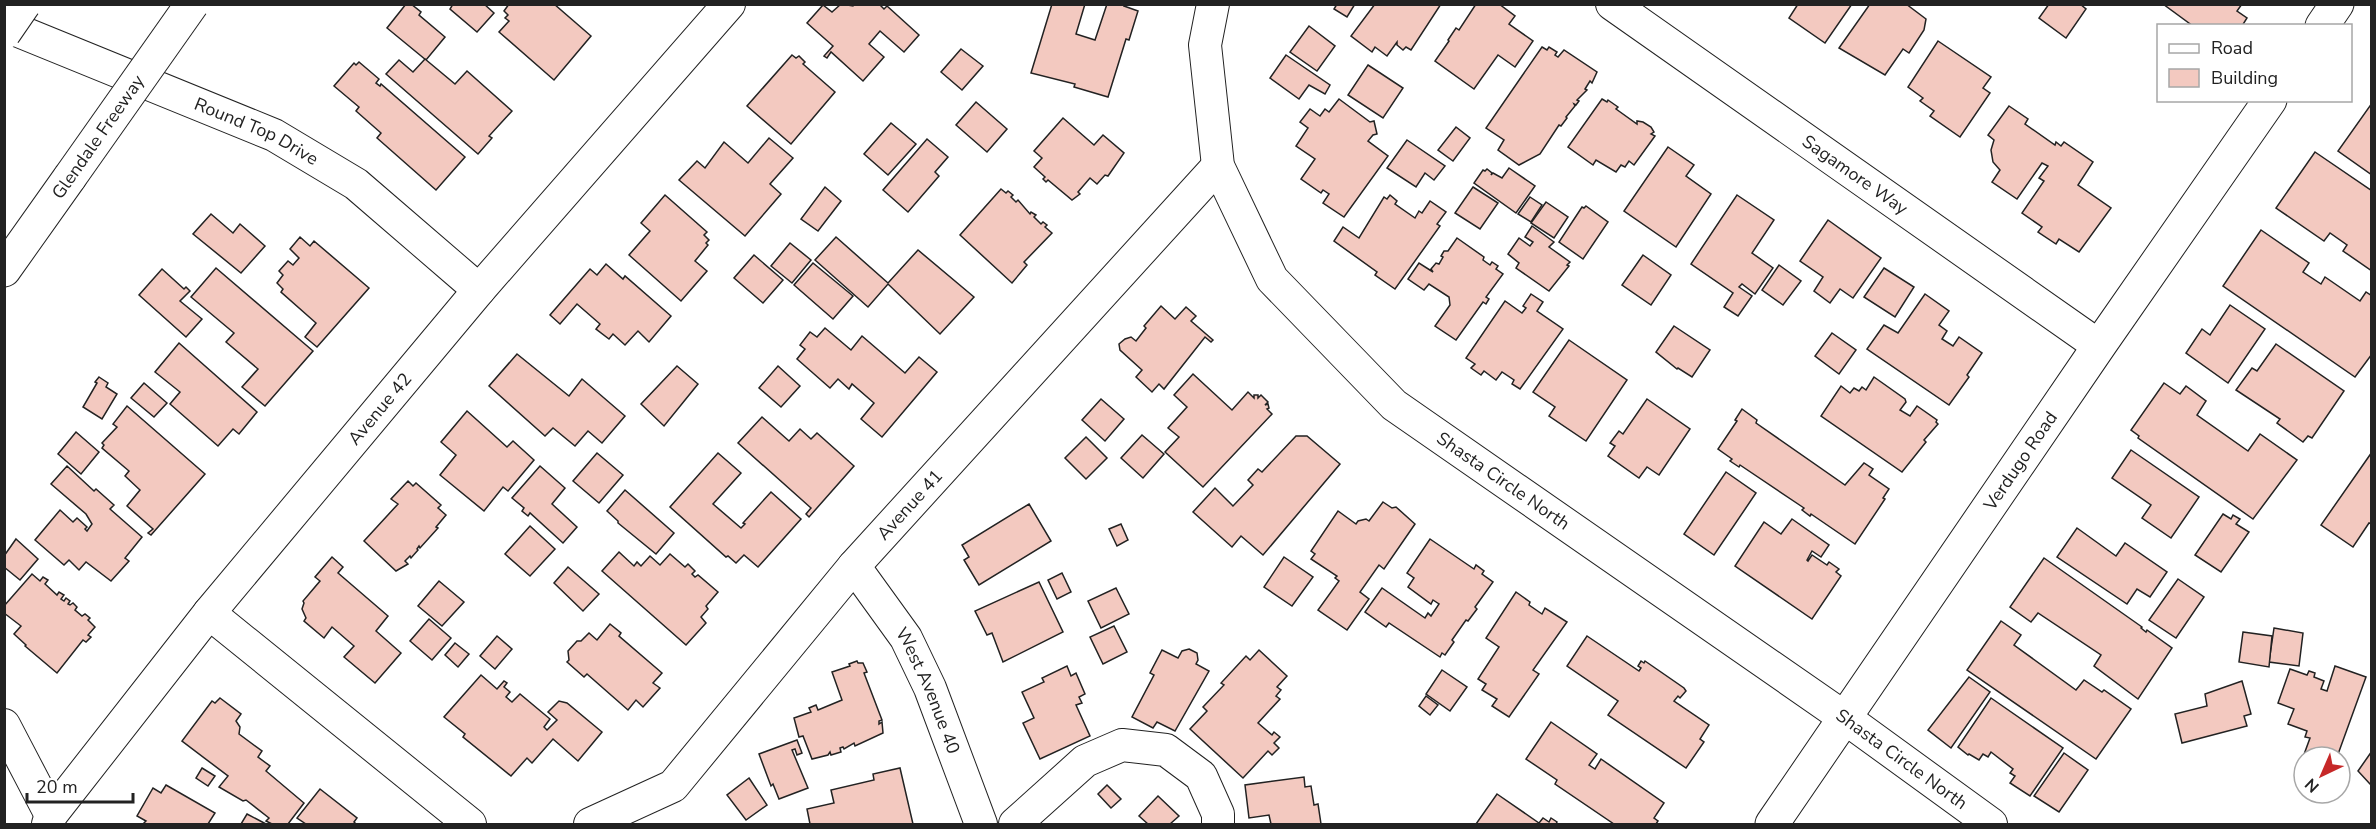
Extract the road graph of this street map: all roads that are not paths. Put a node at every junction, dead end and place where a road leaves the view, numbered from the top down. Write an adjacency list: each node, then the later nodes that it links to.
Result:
1 (24, 4): 9 (main road, bridge)
2 (192, 4): 12 (main road, Glendale Freeway, bridge)
3 (729, 4): 13 (street, Avenue 42)
4 (1213, 4): 11 (street, Shasta Circle North)
5 (1612, 4): 14 (street, Sagamore Way)
6 (2337, 4): 7 (main road)
7 (2323, 24)
8 (4, 25): 13 (street, Round Top Drive)
9 (4, 33)
10 (2269, 102): 14 (main road, Verdugo Road)
11 (1218, 166): 15 (street, Avenue 41); 17 (street, Shasta Circle North)
12 (4, 270)
13 (479, 290): 16 (street, Avenue 42)
14 (2099, 346): 17 (main road, Verdugo Road)
15 (854, 566): 21 (street, Avenue 41); 22 (street, West Avenue 40)
16 (208, 613): 19 (street, Avenue 42); 20 (street)
17 (1845, 718): 25 (main road, Verdugo Road); 26 (street, Shasta Circle North)
18 (4, 725): 19 (street)
19 (49, 820)
20 (470, 825)
21 (590, 825)
22 (981, 825)
23 (1015, 825): 24 (street)
24 (1218, 825)
25 (1772, 825)
26 (1991, 825)

